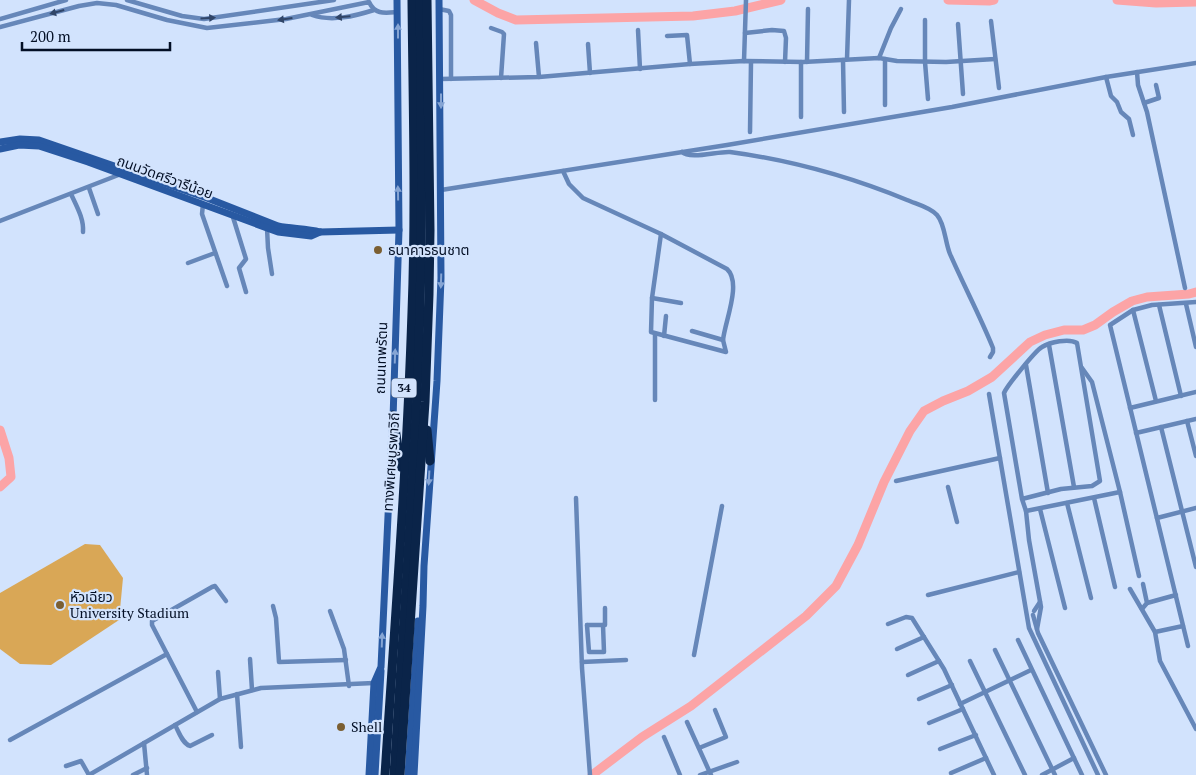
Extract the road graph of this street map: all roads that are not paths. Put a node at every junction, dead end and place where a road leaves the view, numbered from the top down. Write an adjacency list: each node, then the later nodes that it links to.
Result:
1 (66, 0): 20 (street)
2 (127, 0): 19 (street, one-way to 19)
3 (334, 0): 12 (street)
4 (397, 0): 17 (main road, ถนนเทพรัตน / 34)
5 (410, 0): 118 (highway, ถนนเทพรัตน / 34); 217 (highway, ทางพิเศษบูรพาวิถี)
6 (420, 0): 218 (highway, ทางพิเศษบูรพาวิถี)
7 (427, 0): 107 (highway, 34)
8 (439, 0): 13 (main road, 34)
9 (746, 0): 28 (street)
10 (850, 0): 33 (street)
11 (369, 1): 15 (street); 18 (street)
12 (316, 2): 19 (street)
13 (439, 9): 50 (street); 52 (main road, 34)
14 (808, 9): 41 (street)
15 (374, 10): 17 (street); 18 (street, one-way to 18)
16 (901, 10): 32 (street)
17 (397, 12): 76 (main road, ถนนเทพรัตน / 34, one-way to 17)
18 (311, 14): 23 (street, one-way to 23)
19 (236, 15): 23 (street)
20 (0, 19): 25 (street)
21 (926, 20): 42 (street)
22 (991, 21): 35 (street)
23 (237, 24): 25 (street, one-way to 25)
24 (958, 24): 37 (street)
25 (1, 27)
26 (491, 28): 51 (street)
27 (638, 30): 45 (street)
28 (745, 33): 36 (street); 39 (street)
29 (667, 36): 44 (street)
30 (536, 43): 48 (street)
31 (588, 44): 47 (street)
32 (879, 58): 33 (street); 34 (street)
33 (845, 59): 41 (street); 59 (street)
34 (885, 59): 42 (street); 58 (street)
35 (995, 59): 37 (street); 54 (street)
36 (744, 61): 38 (street); 44 (street)
37 (961, 61): 42 (street); 55 (street)
38 (751, 62): 39 (street); 61 (street)
39 (785, 62): 40 (street)
40 (800, 62): 41 (street); 60 (street)
41 (807, 62)
42 (925, 62): 56 (street)
43 (1196, 63): 46 (street)
44 (690, 64): 45 (street)
45 (640, 69): 47 (street)
46 (1137, 72): 49 (street); 57 (street)
47 (590, 73): 48 (street)
48 (539, 77): 51 (street)
49 (1106, 77): 62 (street); 65 (street)
50 (451, 78): 51 (street); 52 (street)
51 (501, 78)
52 (440, 79): 69 (main road, 34, one-way to 69)
53 (1156, 85): 57 (street)
54 (999, 88)
55 (963, 94)
56 (928, 99)
57 (1144, 103): 84 (street)
58 (885, 105)
59 (844, 112)
60 (801, 117)
61 (750, 132)
62 (1133, 136)
63 (0, 142): 78 (main road, ถนนวัดศรีวารีน้อย)
64 (0, 149): 67 (main road, ถนนวัดศรีวารีน้อย)
65 (682, 152): 66 (street); 99 (street)
66 (562, 171): 69 (street); 79 (street)
67 (121, 174): 68 (street); 71 (main road, ถนนวัดศรีวารีน้อย)
68 (89, 188): 70 (street); 72 (street)
69 (442, 190): 117 (main road, 34, one-way to 117)
70 (71, 194): 74 (street); 77 (street)
71 (204, 204): 73 (main road, ถนนวัดศรีวารีน้อย); 80 (street)
72 (98, 214)
73 (232, 214): 75 (main road, ถนนวัดศรีวารีน้อย); 85 (street)
74 (0, 222)
75 (268, 228): 78 (main road, ถนนวัดศรีวารีน้อย); 82 (street)
76 (399, 230): 78 (main road, ถนนวัดศรีวารีน้อย); 109 (main road, ถนนเทพรัตน / 34, one-way to 76)
77 (83, 232)
78 (320, 232)
79 (661, 234): 86 (street); 96 (street)
80 (215, 253): 81 (street); 83 (street)
81 (188, 263)
82 (272, 274)
83 (227, 286)
84 (1185, 288)
85 (246, 292)
86 (652, 298): 88 (street); 94 (street)
87 (1196, 302): 90 (street)
88 (681, 303)
89 (1159, 304): 90 (street); 91 (street); 104 (street)
90 (1186, 304): 98 (street)
91 (1133, 310): 106 (street); 108 (street)
92 (666, 316): 95 (street)
93 (692, 331): 96 (street)
94 (655, 334): 95 (street); 105 (street)
95 (664, 336): 96 (street)
96 (722, 340)
97 (1049, 345): 100 (street); 101 (street); 121 (street)
98 (1196, 347)
99 (990, 357)
100 (1026, 365): 123 (street); 126 (street)
101 (1081, 367): 121 (street); 122 (street)
102 (1196, 392): 104 (street)
103 (989, 394): 116 (street)
104 (1180, 396): 106 (street)
105 (655, 400)
106 (1156, 401): 108 (street)
107 (424, 402): 117 (highway); 219 (highway, 34)
108 (1130, 408): 113 (street)
109 (393, 415): 118 (highway); 173 (main road, ถนนเทพรัตน / 34, one-way to 109)
110 (1196, 419): 111 (street)
111 (1187, 421): 112 (street); 114 (street)
112 (1161, 427): 113 (street); 132 (street)
113 (1136, 433): 133 (street)
114 (1194, 437): 115 (street)
115 (1196, 456)
116 (1000, 458): 119 (street); 137 (street)
117 (430, 461): 135 (main road, 34, one-way to 135)
118 (401, 470): 217 (highway, ถนนเทพรัตน / 34)
119 (896, 481)
120 (948, 487): 134 (street)
121 (1074, 487): 123 (street)
122 (1120, 492): 125 (street); 138 (street)
123 (1048, 493): 126 (street)
124 (576, 498): 154 (street)
125 (1094, 498): 127 (street); 140 (street)
126 (1022, 499): 131 (street)
127 (1067, 503): 130 (street); 144 (street)
128 (722, 506): 166 (street)
129 (1196, 508): 132 (street)
130 (1040, 509): 131 (street); 150 (street)
131 (1026, 511): 146 (street)
132 (1182, 512): 133 (street); 136 (street)
133 (1157, 518): 143 (street)
134 (957, 522)
135 (424, 566): 220 (main road); 221 (main road, 34)
136 (1196, 567)
137 (1019, 572): 142 (street); 229 (street)
138 (1139, 576)
139 (1143, 584): 147 (street)
140 (1115, 587)
141 (1130, 589): 151 (street)
142 (928, 594)
143 (1176, 595): 147 (street); 157 (street)
144 (1091, 598)
145 (226, 601): 165 (street)
146 (1040, 602): 158 (street); 158 (street)
147 (1147, 602): 151 (street)
148 (273, 606): 168 (street)
149 (605, 608): 156 (street)
150 (1064, 608)
151 (1142, 609): 159 (street)
152 (330, 612): 168 (street)
153 (888, 624): 160 (street)
154 (580, 625): 155 (street); 172 (street)
155 (587, 625): 156 (street); 156 (street)
156 (603, 625)
157 (1183, 626): 159 (street); 162 (street)
158 (1037, 629): 230 (street)
159 (1155, 632): 193 (street)
160 (924, 637): 163 (street); 170 (street)
161 (1018, 640): 174 (street)
162 (1188, 646)
163 (897, 649)
164 (995, 650): 177 (street)
165 (167, 654): 189 (street); 197 (street)
166 (694, 655)
167 (250, 659): 181 (street)
168 (346, 660): 180 (street)
169 (626, 660): 172 (street)
170 (940, 661): 176 (street); 179 (street)
171 (970, 661): 182 (street)
172 (582, 662): 209 (street)
173 (381, 668): 178 (main road, ถนนเทพรัตน / 34); 216 (main road)
174 (1031, 670): 177 (street); 203 (street)
175 (218, 672): 184 (street)
176 (908, 675)
177 (1009, 681): 182 (street); 207 (street)
178 (374, 684): 180 (street); 215 (main road, ถนนเทพรัตน / 34)
179 (952, 685): 185 (street); 186 (street)
180 (349, 686): 181 (street)
181 (252, 690): 183 (street)
182 (985, 692): 186 (street); 225 (street)
183 (237, 694): 184 (street); 199 (street)
184 (220, 699): 189 (street)
185 (919, 699)
186 (960, 704): 187 (street)
187 (963, 709): 191 (street); 195 (street)
188 (715, 710): 200 (street)
189 (197, 712): 192 (street)
190 (687, 722): 200 (street)
191 (929, 723)
192 (175, 725): 194 (street); 198 (street)
193 (1196, 729)
194 (212, 735)
195 (976, 735): 201 (street); 202 (street)
196 (664, 737): 222 (street)
197 (10, 740)
198 (144, 743): 206 (street); 208 (street)
199 (240, 747)
200 (699, 748): 210 (street)
201 (940, 749)
202 (986, 758): 211 (street); 224 (street)
203 (1074, 758): 207 (street); 228 (street)
204 (737, 762): 210 (street)
205 (66, 766): 212 (street)
206 (147, 768): 213 (street); 214 (street)
207 (1052, 769): 226 (street); 227 (street)
208 (95, 773): 212 (street)
209 (590, 773)
210 (710, 773): 223 (street)
211 (951, 773)
212 (89, 775)
213 (133, 775)
214 (147, 775)
215 (368, 775)
216 (375, 775)
217 (384, 775)
218 (394, 775)
219 (400, 775)
220 (408, 775)
221 (414, 775)
222 (680, 775)
223 (700, 775)
224 (994, 775)
225 (1025, 775)
226 (1042, 775)
227 (1055, 775)
228 (1082, 775)
229 (1098, 775)
230 (1106, 775)

